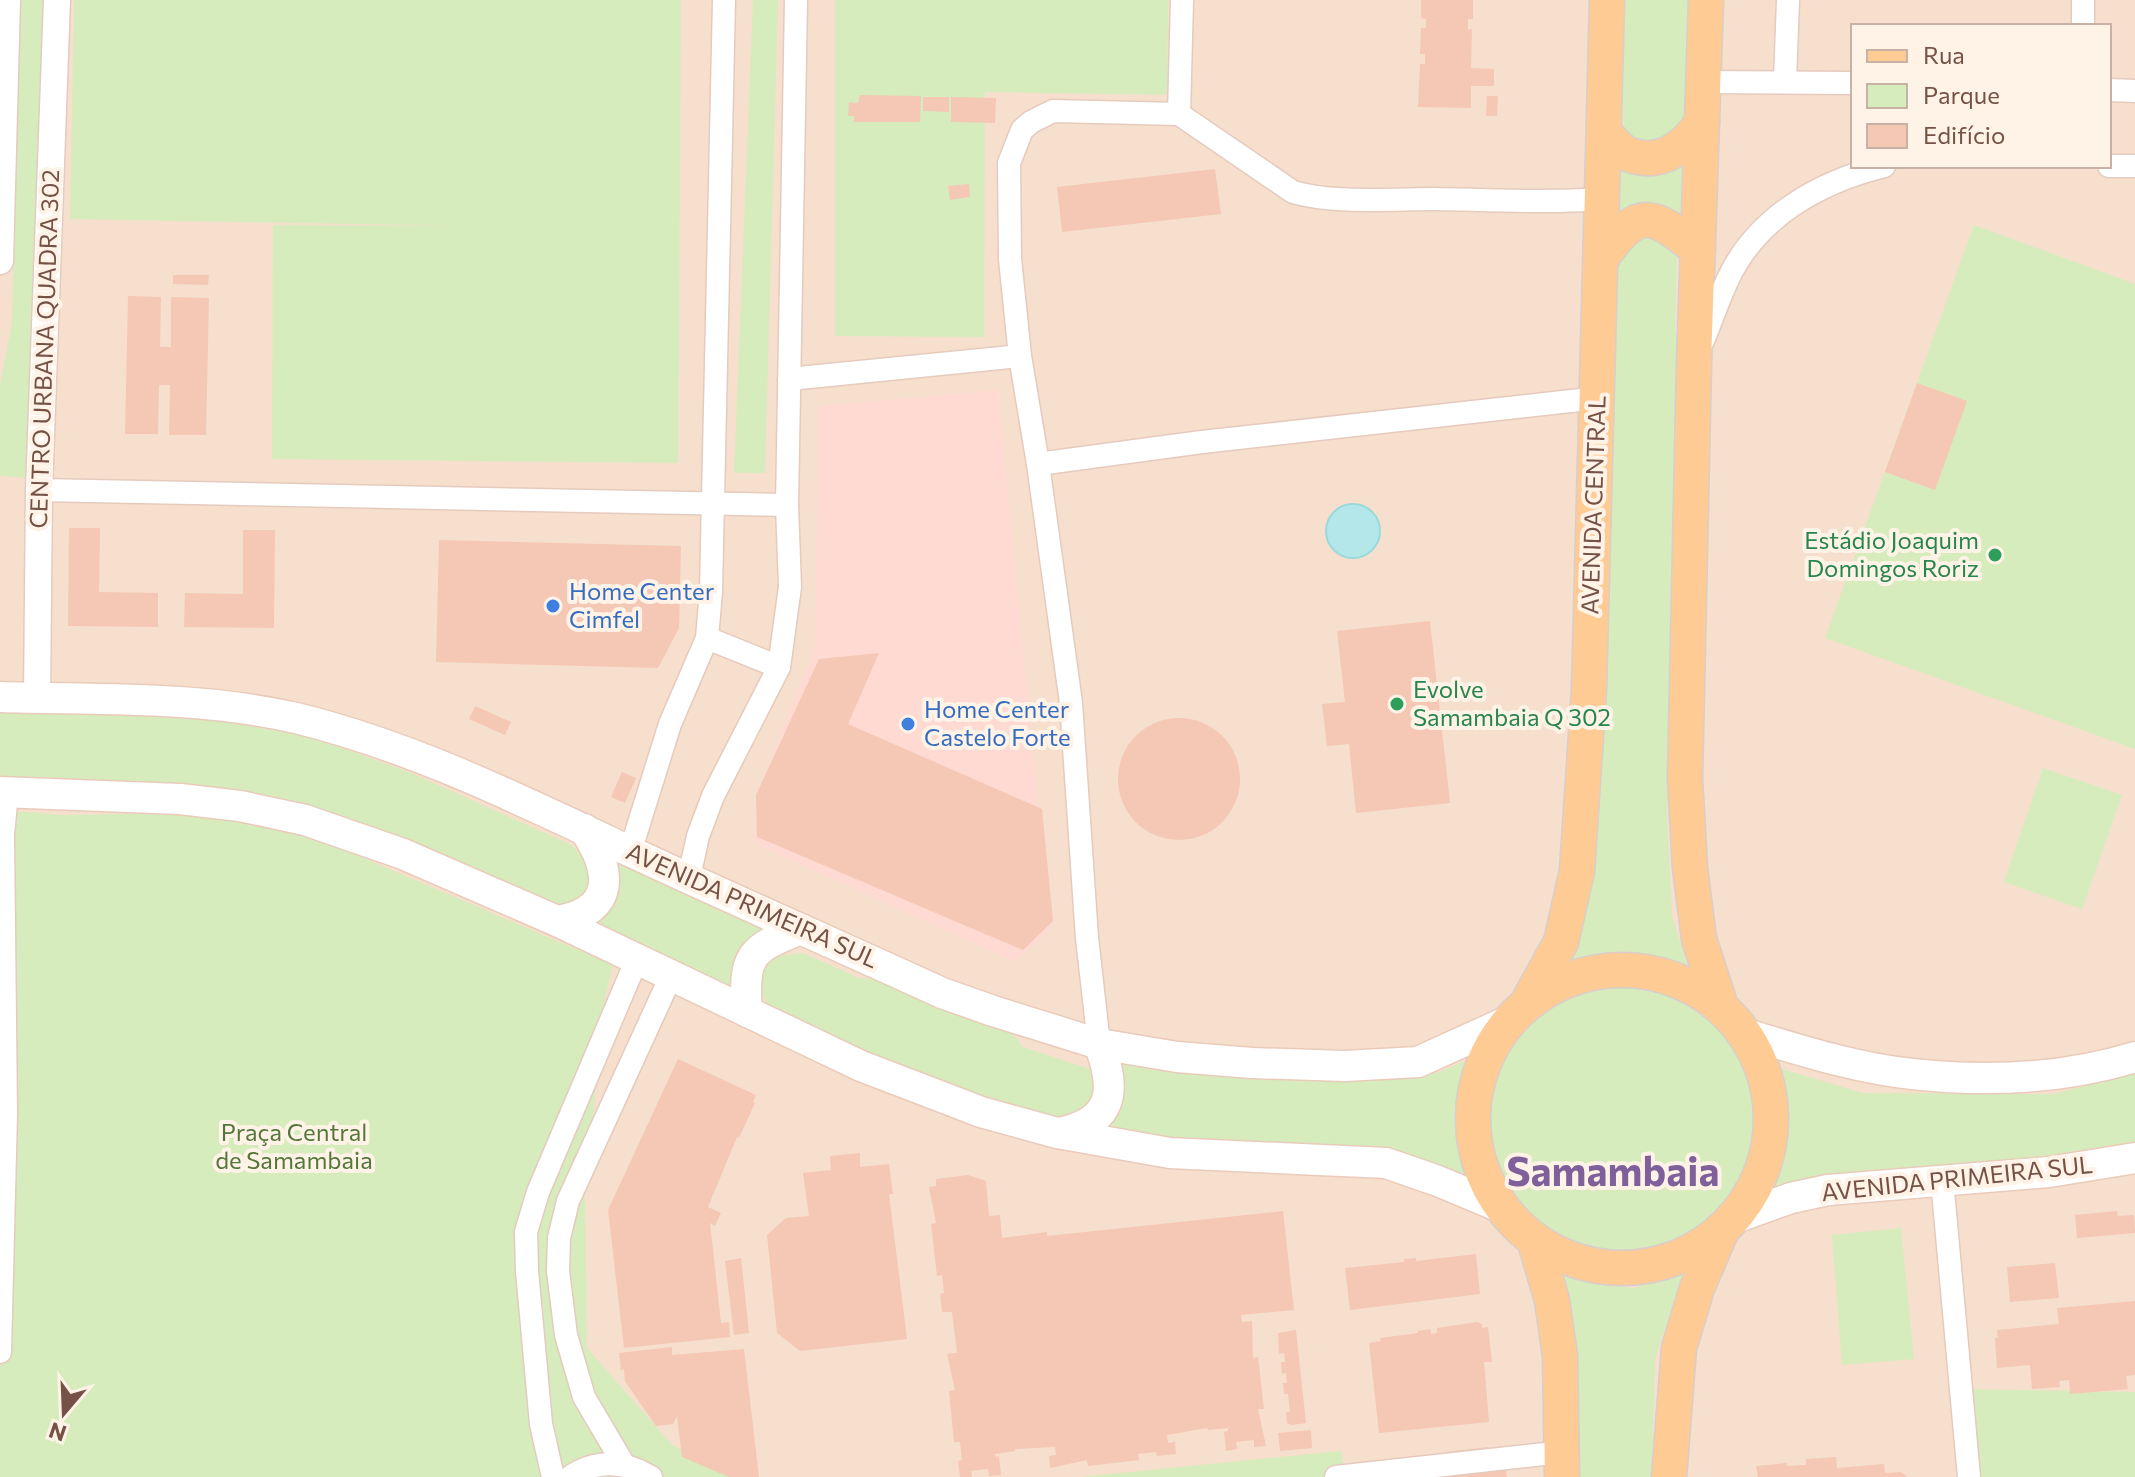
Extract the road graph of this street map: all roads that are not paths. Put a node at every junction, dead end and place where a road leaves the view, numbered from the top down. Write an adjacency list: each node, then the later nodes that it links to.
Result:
1 (7, 0): 23 (street, CENTRO URBANA QUADRA 302)
2 (57, 0): 32 (street, CENTRO URBANA QUADRA 302)
3 (724, 0): 33 (street)
4 (796, 0): 29 (street)
5 (1182, 0): 16 (street)
6 (1607, 0): 18 (main road, AVENIDA CENTRAL)
7 (1706, 0): 11 (main road)
8 (1788, 0): 12 (street)
9 (2083, 0): 10 (street)
10 (2083, 24)
11 (1703, 82): 12 (street); 17 (main road)
12 (1785, 82): 13 (street)
13 (1851, 83)
14 (2111, 90): 15 (street)
15 (2135, 91)
16 (1179, 114): 22 (street); 27 (street)
17 (1702, 122): 18 (main road); 24 (main road)
18 (1604, 132): 22 (main road, AVENIDA CENTRAL)
19 (2111, 166): 20 (street)
20 (2135, 166)
21 (1877, 168): 28 (street)
22 (1602, 199): 25 (main road, AVENIDA CENTRAL)
23 (1, 222): 26 (street, CENTRO URBANA QUADRA 302)
24 (1698, 250): 25 (main road); 28 (main road)
25 (1601, 259): 30 (main road, AVENIDA CENTRAL)
26 (0, 261)
27 (1020, 356): 29 (street); 31 (street)
28 (1694, 363): 47 (main road)
29 (789, 379): 34 (street)
30 (1598, 398): 31 (street); 48 (main road, AVENIDA CENTRAL)
31 (1038, 464): 51 (street)
32 (39, 490): 33 (street); 38 (street, CENTRO URBANA QUADRA 302)
33 (713, 503): 34 (street); 35 (street)
34 (787, 505): 36 (street)
35 (707, 638): 36 (street); 41 (street)
36 (779, 667): 42 (street)
37 (0, 697): 38 (main road, AVENIDA PRIMEIRA SUL)
38 (37, 698): 40 (main road, AVENIDA PRIMEIRA SUL)
39 (3, 792): 43 (main road); 59 (street)
40 (584, 829): 41 (main road, AVENIDA PRIMEIRA SUL); 43 (main road)
41 (630, 852): 42 (main road, AVENIDA PRIMEIRA SUL)
42 (689, 877): 44 (main road, AVENIDA PRIMEIRA SUL)
43 (557, 921): 45 (main road)
44 (801, 929): 49 (main road); 51 (main road, AVENIDA PRIMEIRA SUL)
45 (637, 959): 46 (main road); 62 (street)
46 (671, 976): 49 (main road); 61 (street)
47 (1721, 1007): 48 (main road); 50 (main road)
48 (1517, 1011): 51 (main road, AVENIDA PRIMEIRA SUL); 56 (main road, AVENIDA CENTRAL)
49 (747, 1012): 53 (main road)
50 (1746, 1034): 52 (main road); 57 (main road)
51 (1099, 1044): 53 (main road)
52 (2135, 1057)
53 (1057, 1133): 56 (main road)
54 (2135, 1158): 55 (main road, AVENIDA PRIMEIRA SUL)
55 (1942, 1180): 57 (main road, AVENIDA PRIMEIRA SUL); 67 (street)
56 (1500, 1207): 58 (main road, AVENIDA CENTRAL)
57 (1728, 1225): 58 (main road); 66 (main road)
58 (1535, 1242): 60 (main road)
59 (0, 1352)
60 (1562, 1464): 65 (street)
61 (624, 1465): 63 (street); 64 (street)
62 (553, 1477)
63 (570, 1477)
64 (651, 1477)
65 (1336, 1477)
66 (1669, 1477)
67 (1969, 1477)

